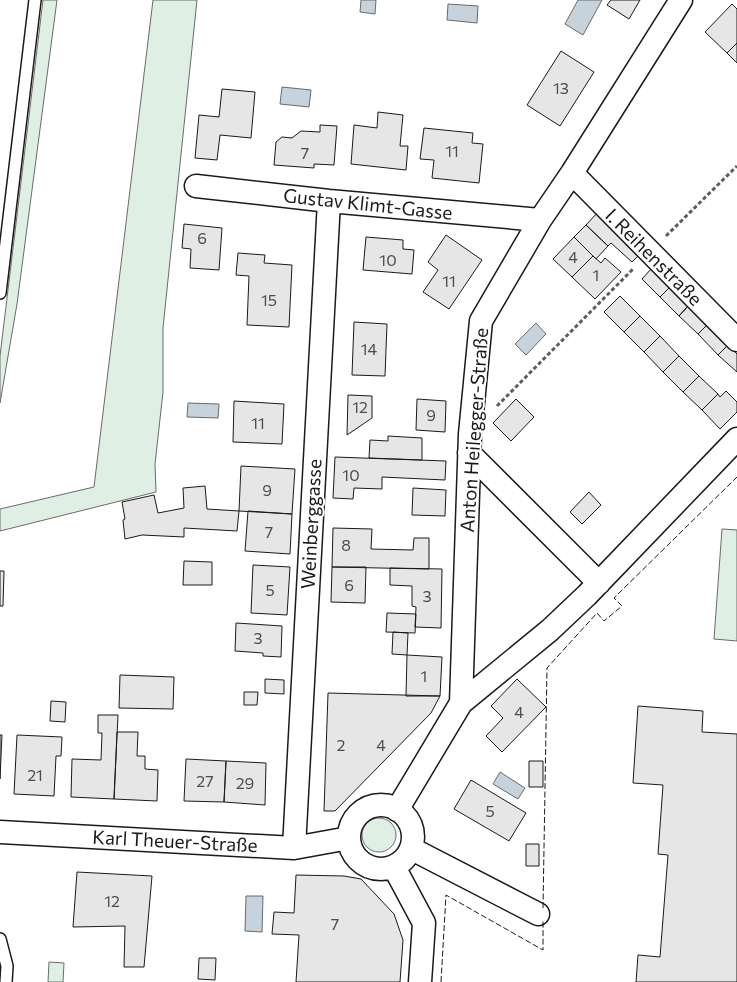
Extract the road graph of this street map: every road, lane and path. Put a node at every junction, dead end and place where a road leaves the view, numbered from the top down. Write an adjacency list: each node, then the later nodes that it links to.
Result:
1 (35, 0): 9 (lane)
2 (681, 0): 4 (street, Anton Heilegger-Straße)
3 (737, 166): 8 (path)
4 (572, 173): 7 (street, Anton Heilegger-Straße); 8 (street, I. Reihenstraße)
5 (196, 186): 6 (street, Gustav Klimt-Gasse)
6 (329, 201): 7 (street, Gustav Klimt-Gasse); 18 (street, Weinberggasse)
7 (540, 220): 12 (street, Anton Heilegger-Straße)
8 (650, 252): 10 (street, I. Reihenstraße); 12 (path)
9 (0, 293)
10 (737, 340)
11 (737, 439): 13 (street)
12 (470, 443): 13 (street); 14 (street, Anton Heilegger-Straße)
13 (599, 583): 14 (street)
14 (461, 704): 15 (street, Anton Heilegger-Straße)
15 (398, 810): 17 (street); 19 (street)
16 (0, 832): 18 (street, Karl Theuer-Straße)
17 (349, 838): 18 (street, Karl Theuer-Straße); 20 (street)
18 (294, 848)
19 (412, 849): 20 (street); 21 (street)
20 (394, 867): 24 (street)
21 (538, 914)
22 (0, 939): 23 (lane)
23 (6, 982)
24 (420, 982)

